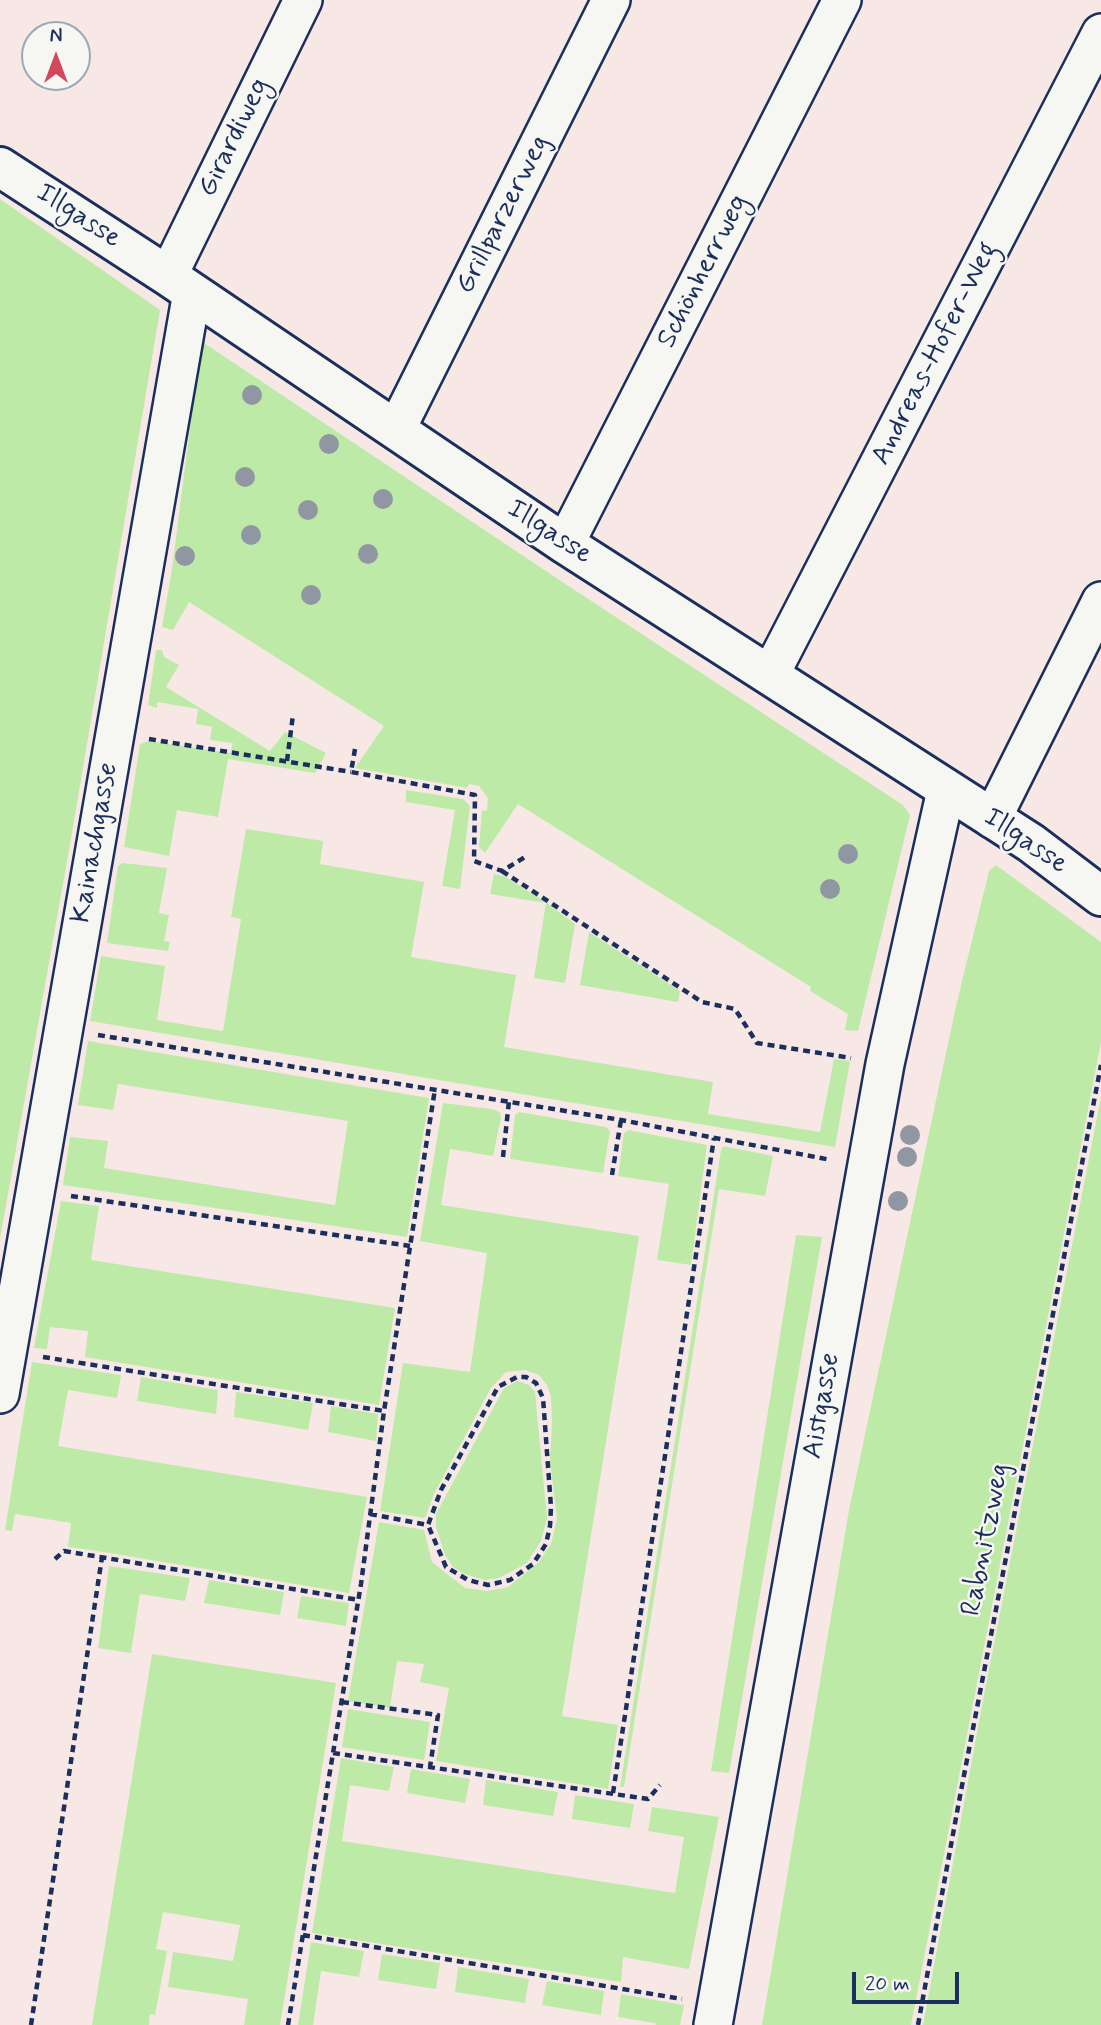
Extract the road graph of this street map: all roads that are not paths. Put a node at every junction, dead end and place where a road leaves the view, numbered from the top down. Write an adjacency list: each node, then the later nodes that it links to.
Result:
1 (303, 0): 6 (street, Girardiweg)
2 (611, 0): 7 (street, Grillparzerweg)
3 (842, 0): 8 (street, Schönherrweg)
4 (1101, 33): 10 (street, Andreas-Hofer-Weg)
5 (0, 167): 6 (street, Illgasse)
6 (180, 284): 7 (street, Illgasse); 14 (street, Kainachgasse)
7 (397, 430): 8 (street, Illgasse)
8 (565, 544): 10 (street, Illgasse)
9 (1101, 601): 12 (street)
10 (770, 675): 11 (street, Illgasse)
11 (946, 790): 12 (street, Illgasse); 15 (street, Aistgasse)
12 (992, 819): 13 (street, Illgasse)
13 (1101, 896)
14 (0, 1394)
15 (715, 2015)

